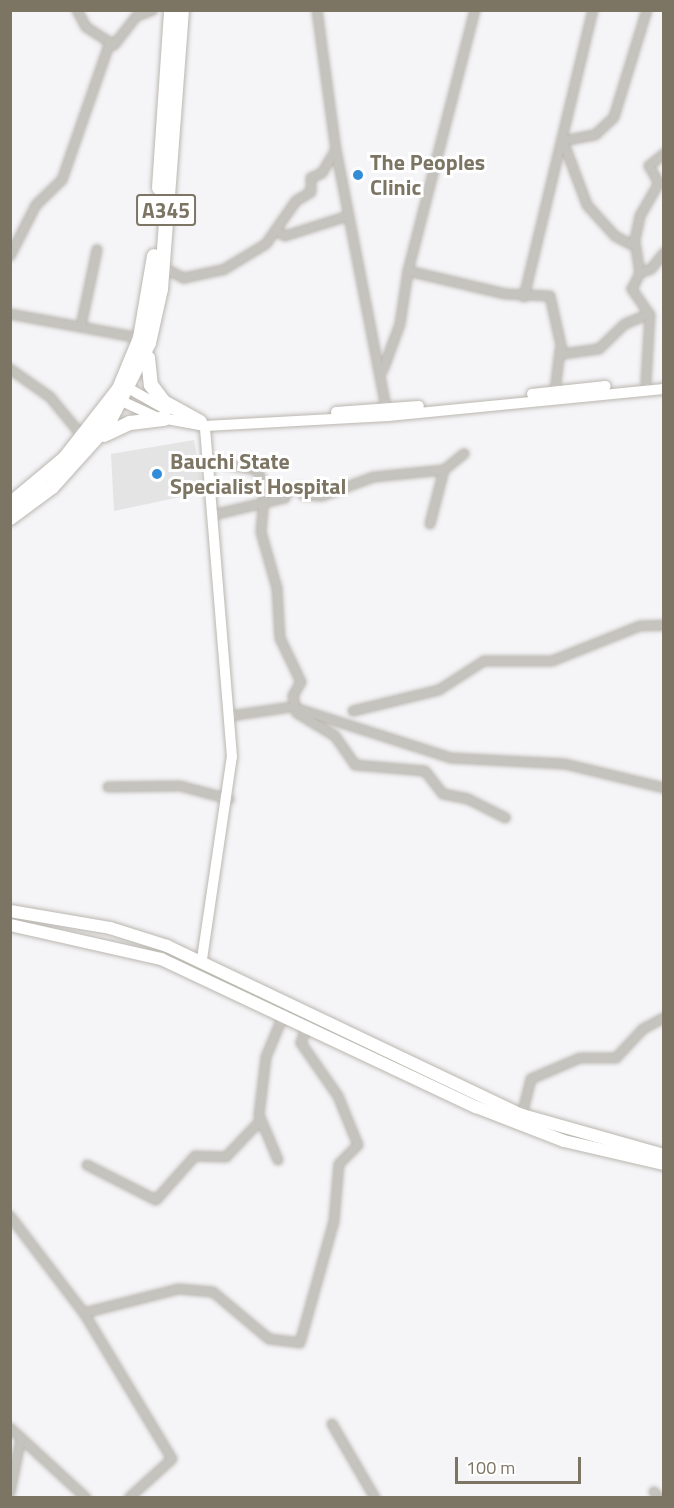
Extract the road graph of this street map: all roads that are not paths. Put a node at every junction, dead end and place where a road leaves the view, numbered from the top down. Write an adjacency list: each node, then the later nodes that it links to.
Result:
1 (77, 10): 9 (street)
2 (153, 10): 9 (street)
3 (171, 10): 26 (highway, A345)
4 (182, 10): 19 (highway, A345)
5 (317, 10): 11 (street)
6 (475, 10): 20 (street)
7 (593, 10): 10 (street)
8 (646, 10): 10 (street)
9 (110, 42): 18 (street)
10 (563, 141): 15 (street); 22 (street)
11 (336, 150): 13 (street); 14 (street)
12 (663, 154): 15 (street)
13 (348, 216): 14 (street); 29 (street)
14 (277, 231): 19 (street)
15 (635, 240): 21 (street)
16 (98, 250): 25 (street)
17 (663, 253): 21 (street)
18 (10, 256)
19 (162, 267): 26 (highway, A345)
20 (408, 272): 22 (street); 29 (street)
21 (640, 273): 24 (street)
22 (524, 297): 27 (street)
23 (10, 314): 25 (street)
24 (649, 314): 27 (street); 30 (street)
25 (81, 326): 26 (street)
26 (145, 337): 32 (highway, A345); 38 (highway)
27 (561, 346): 34 (street)
28 (10, 369): 39 (street)
29 (382, 371): 36 (street)
30 (646, 382): 31 (street); 34 (street)
31 (663, 383)
32 (125, 387): 35 (highway, A345); 38 (street)
33 (663, 389): 38 (street)
34 (555, 391): 36 (street)
35 (118, 400): 37 (street); 39 (highway, A345)
36 (386, 407): 38 (street)
37 (165, 419): 38 (street); 39 (highway)
38 (203, 424): 41 (street)
39 (89, 440): 44 (highway, A345); 46 (highway, A345)
40 (464, 454): 42 (street)
41 (209, 461): 43 (street); 45 (street)
42 (444, 470): 43 (street); 47 (street)
43 (262, 500): 45 (street); 49 (street)
44 (10, 504)
45 (213, 515): 51 (street)
46 (10, 518)
47 (430, 524)
48 (663, 625): 50 (street)
49 (292, 707): 51 (street); 53 (street); 55 (street)
50 (353, 711)
51 (230, 716): 54 (street)
52 (108, 787): 54 (street)
53 (663, 788)
54 (229, 799): 58 (street)
55 (506, 818)
56 (10, 911): 58 (main road)
57 (10, 925): 59 (main road)
58 (202, 959): 62 (main road)
59 (284, 1014): 61 (main road); 63 (street)
60 (663, 1018): 62 (street)
61 (307, 1025): 66 (main road); 69 (street)
62 (522, 1115): 64 (main road)
63 (261, 1119): 65 (street); 67 (street)
64 (663, 1155)
65 (278, 1160)
66 (663, 1164)
67 (87, 1165)
68 (10, 1216): 69 (street)
69 (84, 1313): 75 (street)
70 (332, 1424): 76 (street)
71 (10, 1428): 72 (street)
72 (21, 1438): 73 (street); 74 (street)
73 (10, 1492)
74 (86, 1497)
75 (129, 1497)
76 (375, 1497)

